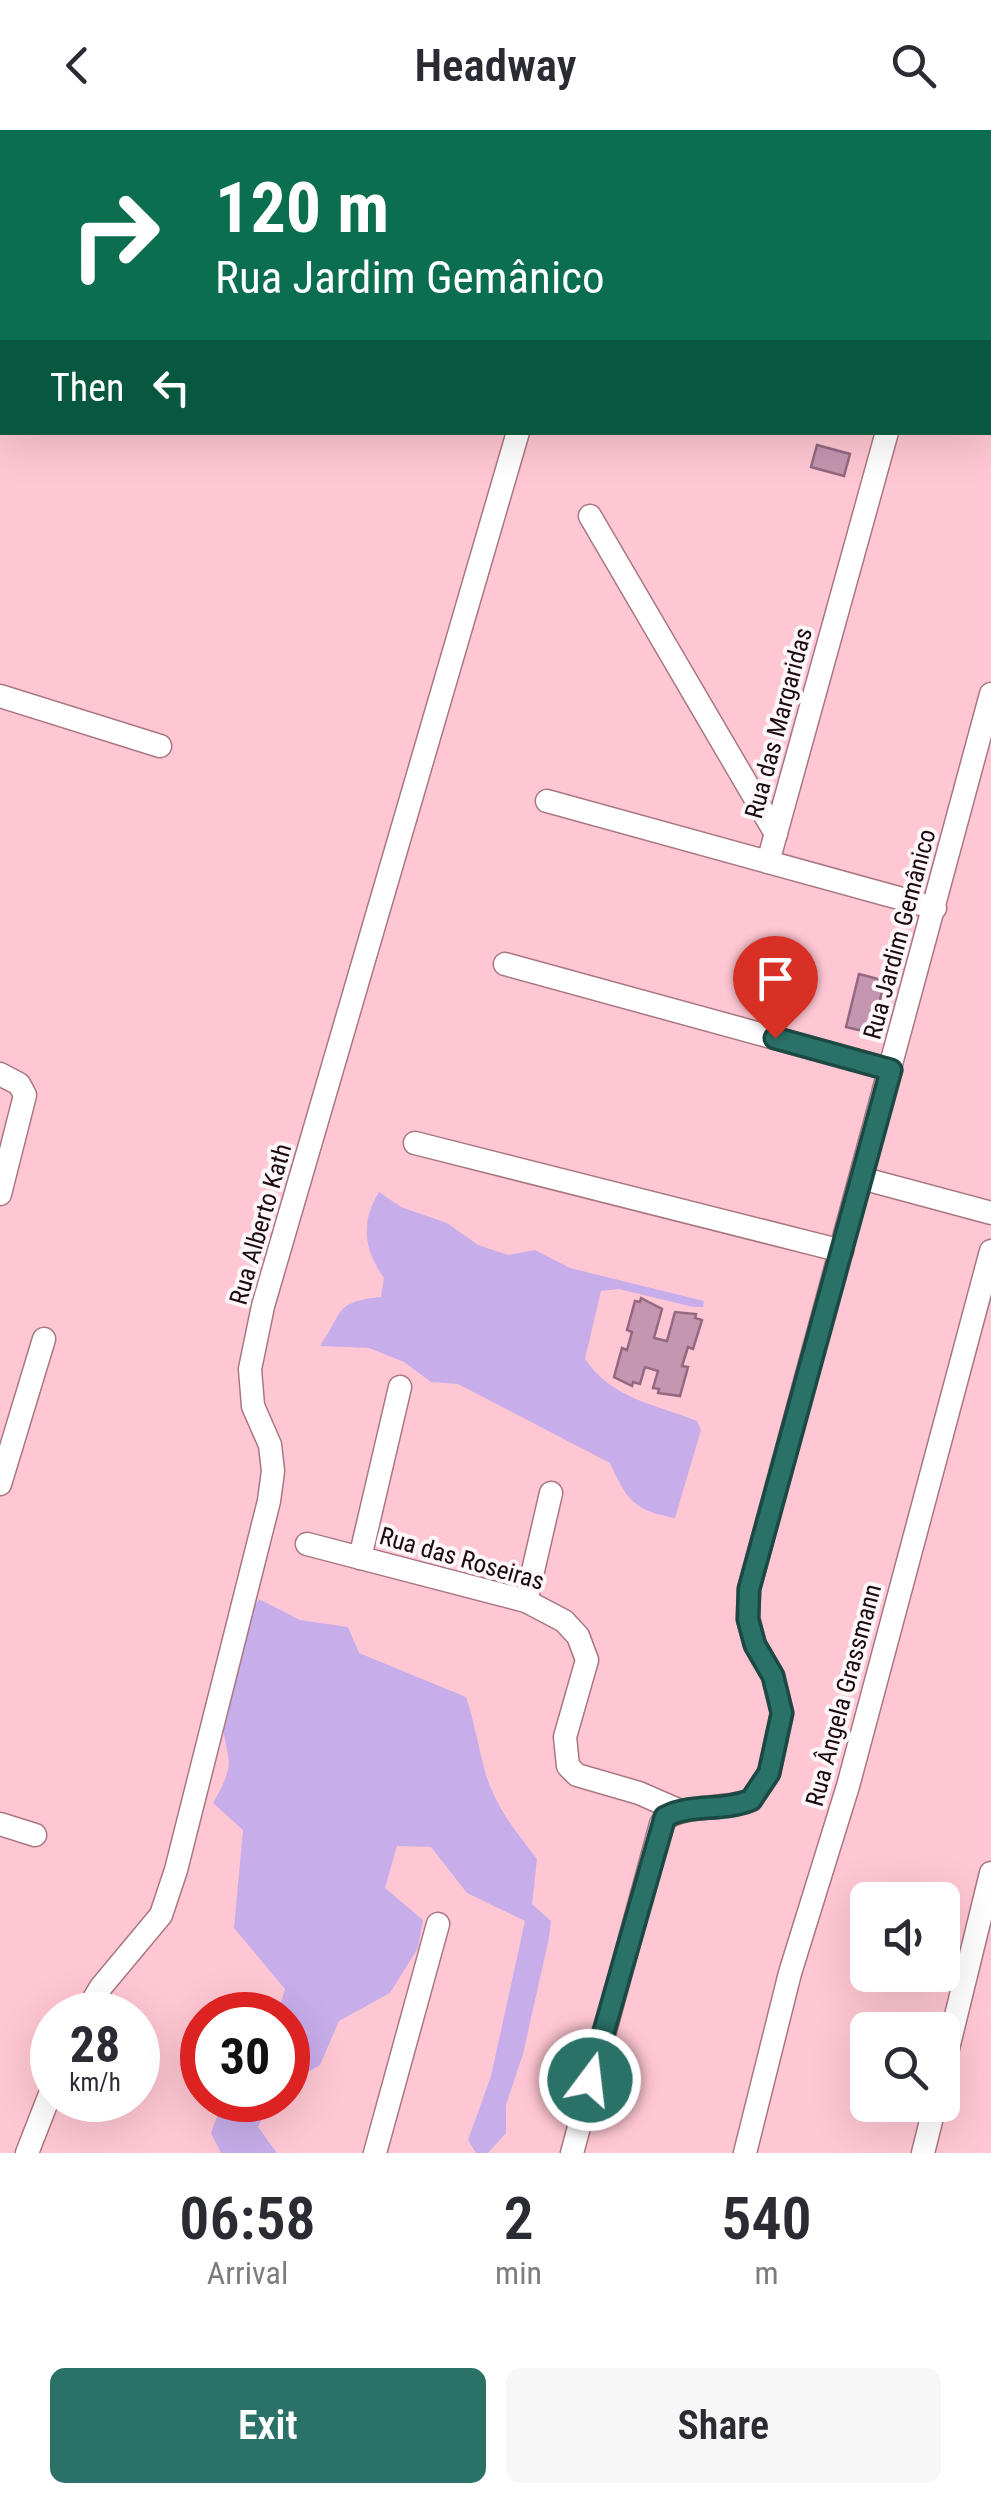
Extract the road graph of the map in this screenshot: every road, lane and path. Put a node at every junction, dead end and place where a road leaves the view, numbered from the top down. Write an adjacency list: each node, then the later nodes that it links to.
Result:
1 (517, 435): 34 (street, Rua Alberto Kath)
2 (886, 435): 10 (street, Rua das Margaridas)
3 (590, 516): 10 (street)
4 (991, 694): 7 (street, Rua Jardim Gemânico)
5 (0, 696): 6 (street)
6 (160, 746)
7 (967, 782): 8 (street); 12 (street, Rua Jardim Gemânico)
8 (991, 788)
9 (547, 801): 11 (street)
10 (776, 834): 11 (street, Rua das Margaridas)
11 (768, 862): 12 (street)
12 (935, 908): 14 (street, Rua Jardim Gemânico)
13 (505, 964): 14 (street)
14 (891, 1070): 17 (street, Rua Jardim Gemânico)
15 (0, 1074): 18 (street)
16 (415, 1143): 20 (street)
17 (862, 1178): 19 (street); 20 (street, Rua Jardim Gemânico)
18 (0, 1194)
19 (991, 1212)
20 (842, 1251): 29 (street, Rua Jardim Gemânico)
21 (991, 1251): 41 (street, Rua Ângela Grassmann)
22 (44, 1339): 24 (street)
23 (400, 1387): 27 (street)
24 (0, 1484)
25 (551, 1493): 28 (street)
26 (307, 1544): 27 (street, Rua das Roseiras)
27 (360, 1558): 28 (street, Rua das Roseiras)
28 (526, 1601): 29 (street, Rua das Roseiras)
29 (678, 1810): 40 (street)
30 (0, 1824): 31 (street)
31 (36, 1836)
32 (991, 1874): 35 (street)
33 (438, 1924): 39 (street)
34 (98, 1992)
35 (957, 2012)
36 (39, 2122): 38 (street)
37 (931, 2122): 42 (street)
38 (27, 2153)
39 (375, 2153)
40 (572, 2153)
41 (745, 2153)
42 (923, 2153)

